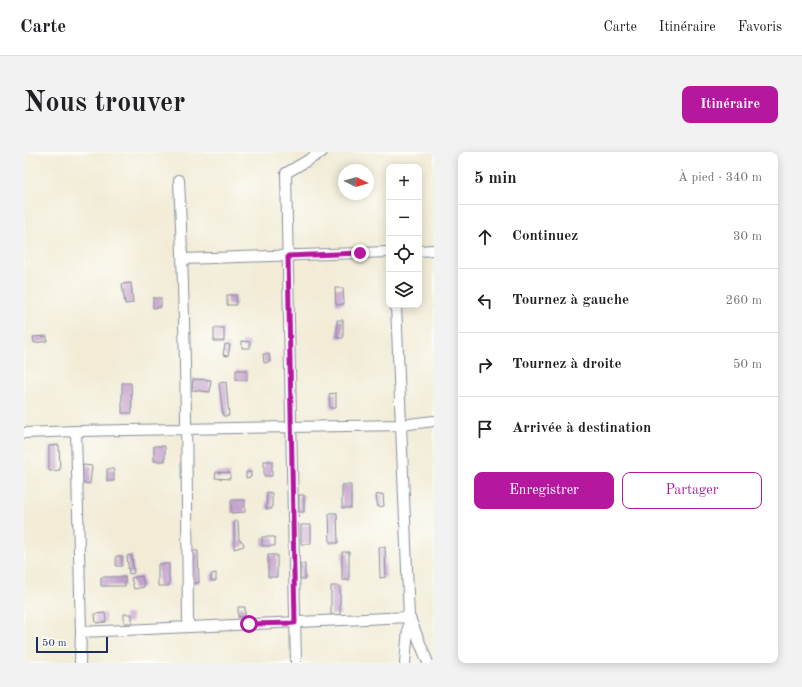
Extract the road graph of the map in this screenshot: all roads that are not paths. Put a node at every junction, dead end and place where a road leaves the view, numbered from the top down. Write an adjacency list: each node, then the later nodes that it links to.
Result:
1 (322, 152): 6 (street)
2 (179, 180): 7 (street)
3 (434, 250): 4 (street)
4 (422, 251)
5 (386, 252): 6 (street)
6 (288, 256): 7 (street); 11 (street)
7 (183, 259): 12 (street)
8 (396, 308): 10 (street)
9 (434, 420): 10 (street)
10 (401, 425): 11 (street); 15 (street)
11 (291, 427): 12 (street); 16 (street)
12 (187, 429): 13 (street); 17 (street)
13 (76, 431): 14 (street); 18 (street)
14 (24, 433)
15 (409, 616): 16 (street); 21 (street); 22 (street)
16 (295, 623): 17 (street); 20 (street)
17 (188, 627): 18 (street)
18 (81, 632): 19 (street)
19 (80, 663)
20 (296, 663)
21 (405, 663)
22 (428, 663)

